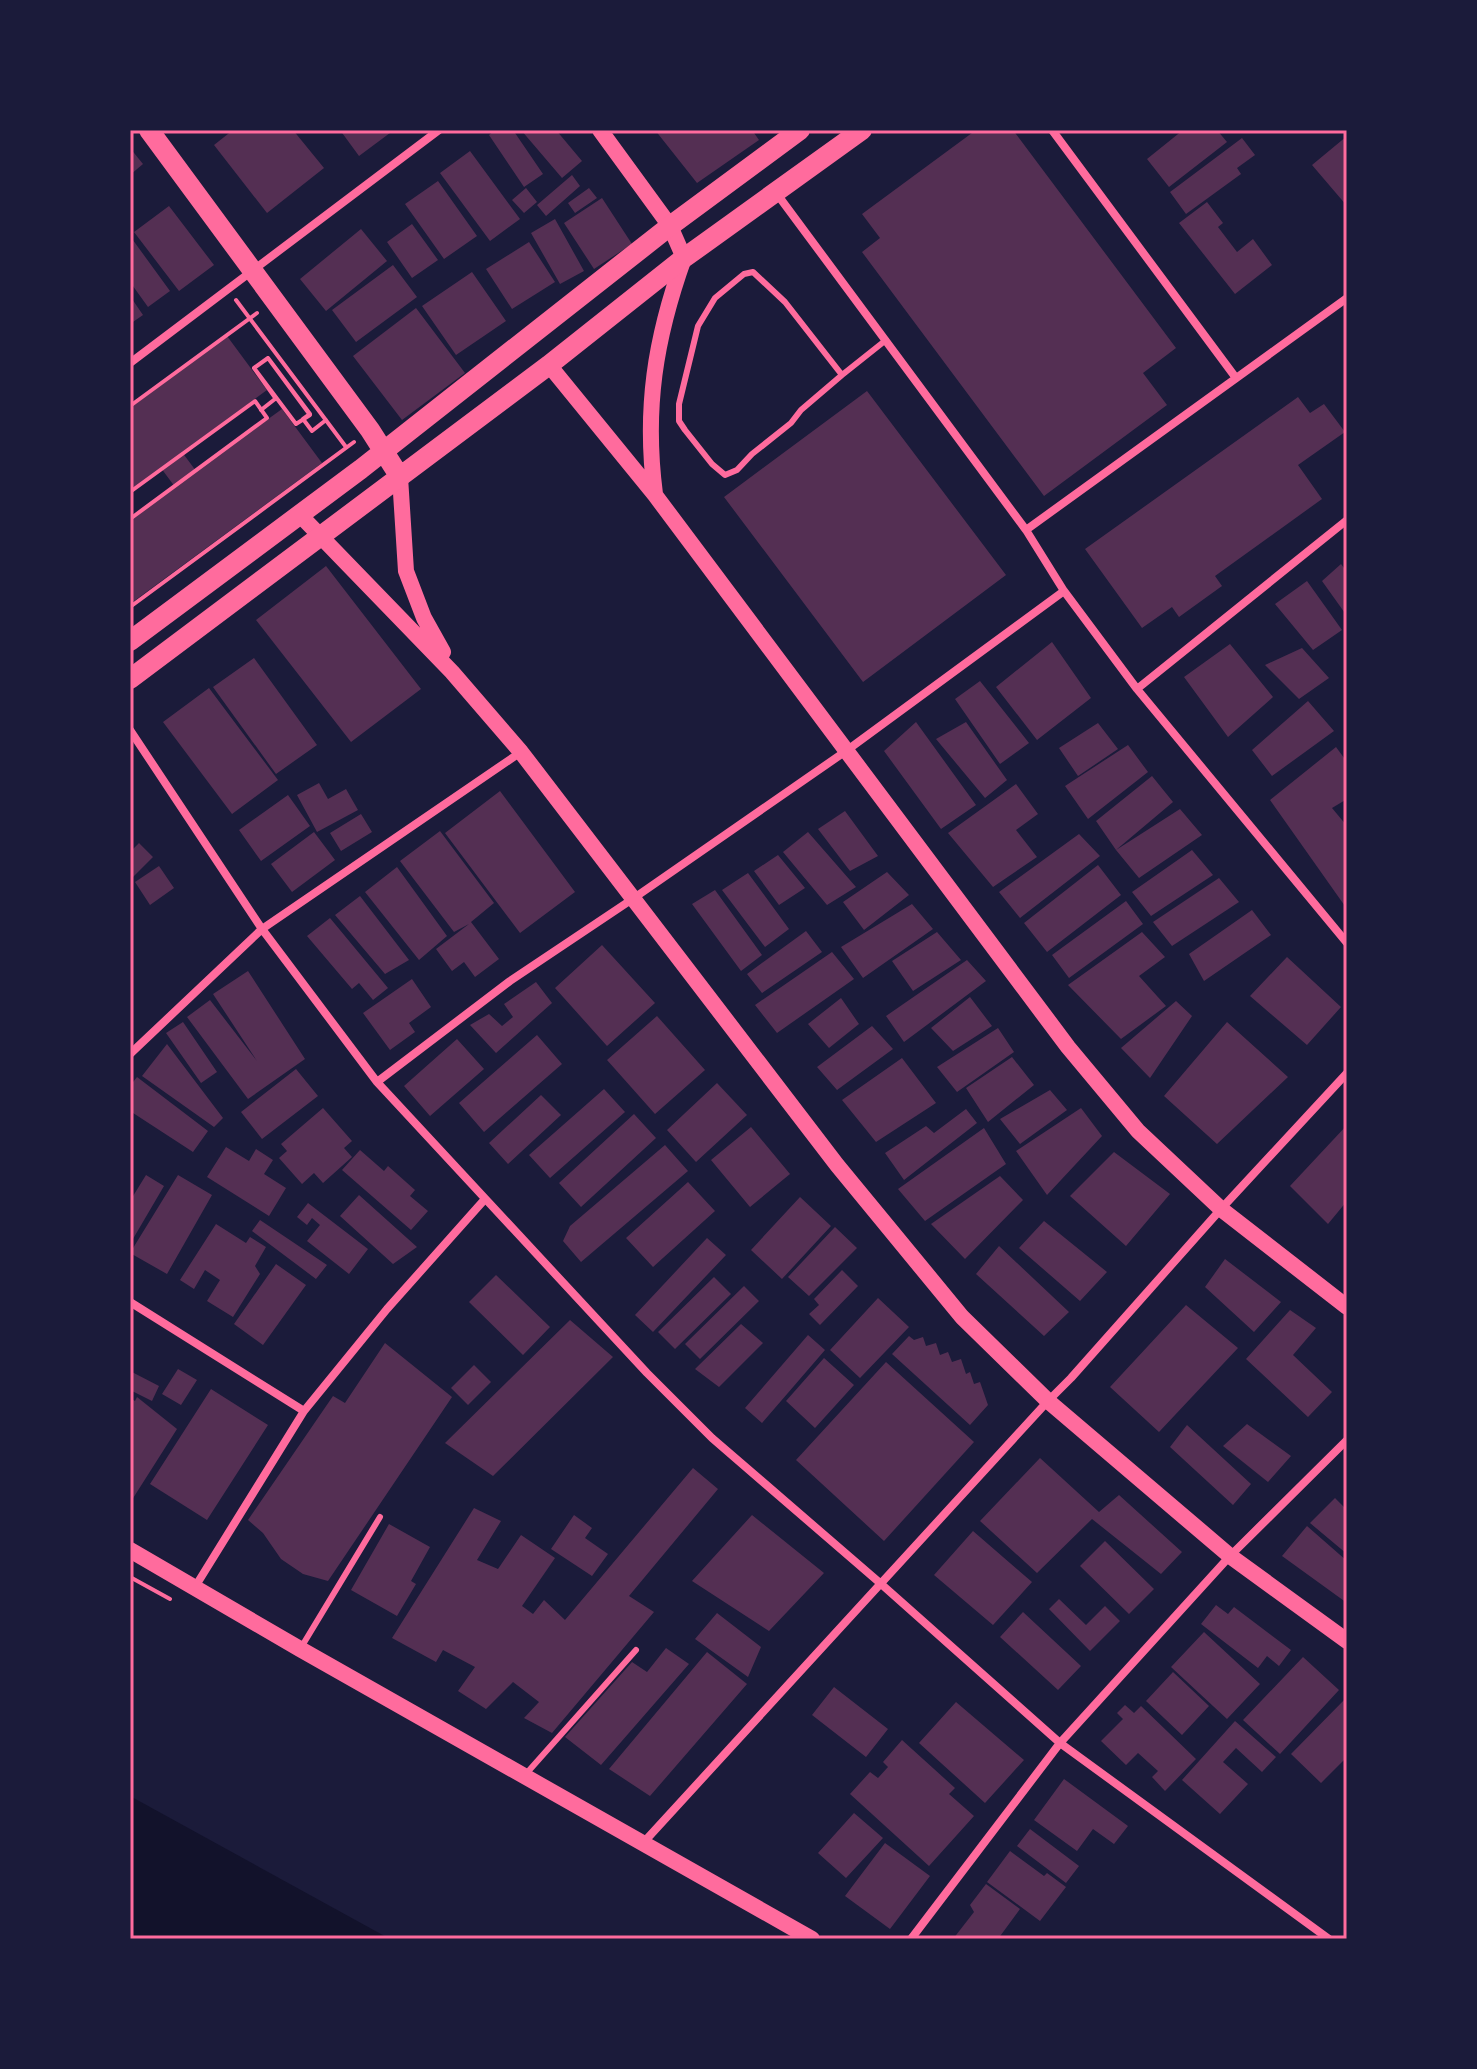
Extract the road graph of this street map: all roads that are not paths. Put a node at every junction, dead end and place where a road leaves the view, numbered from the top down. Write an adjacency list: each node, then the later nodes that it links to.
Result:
1 (149, 130): 10 (main road)
2 (439, 130): 10 (street)
3 (600, 130): 8 (main road)
4 (800, 130): 8 (main road)
5 (862, 130): 7 (main road)
6 (1052, 130): 16 (street)
7 (777, 193): 9 (main road); 12 (street)
8 (670, 226): 9 (main road); 17 (main road)
9 (684, 258): 14 (main road); 19 (main road)
10 (254, 270): 13 (street); 17 (main road)
11 (1347, 298): 16 (street)
12 (886, 340): 15 (lane); 22 (street)
13 (130, 363)
14 (549, 365): 18 (main road); 19 (main road)
15 (842, 375): 15 (lane)
16 (1236, 378): 22 (street)
17 (383, 450): 18 (main road); 20 (main road)
18 (400, 477): 23 (main road); 26 (main road)
19 (655, 495): 30 (main road)
20 (299, 514): 23 (main road); 25 (main road)
21 (1347, 520): 28 (street)
22 (1026, 530): 24 (street)
23 (322, 536): 26 (main road); 27 (main road)
24 (1064, 591): 28 (street); 30 (street)
25 (130, 641)
26 (452, 672): 31 (main road)
27 (130, 679)
28 (1137, 689): 34 (street)
29 (130, 730): 33 (street)
30 (846, 751): 32 (street); 39 (main road)
31 (521, 752): 32 (main road); 33 (street)
32 (634, 898): 37 (street); 42 (main road)
33 (262, 929): 35 (street); 37 (street)
34 (1347, 943)
35 (130, 1054)
36 (1347, 1073): 39 (street)
37 (377, 1082): 38 (street)
38 (485, 1199): 43 (street); 48 (street)
39 (1221, 1209): 41 (main road); 42 (street)
40 (130, 1302): 43 (street)
41 (1347, 1307)
42 (1048, 1401): 47 (main road); 48 (street)
43 (304, 1411): 49 (street)
44 (1347, 1440): 47 (street)
45 (380, 1517): 51 (lane)
46 (130, 1550): 49 (main road)
47 (1230, 1556): 50 (main road); 53 (street)
48 (880, 1583): 53 (street); 55 (street)
49 (195, 1587): 51 (main road)
50 (1347, 1641)
51 (300, 1649): 54 (main road)
52 (636, 1650): 54 (lane)
53 (1060, 1743): 57 (street); 58 (street)
54 (525, 1775): 55 (main road)
55 (644, 1842): 56 (main road)
56 (812, 1939)
57 (911, 1939)
58 (1329, 1939)

